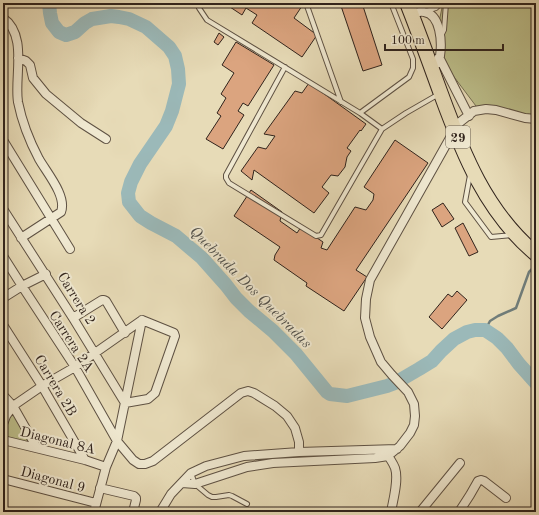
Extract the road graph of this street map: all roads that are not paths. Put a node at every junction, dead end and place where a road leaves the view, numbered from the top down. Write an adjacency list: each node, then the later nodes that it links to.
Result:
1 (197, 3): 11 (lane)
2 (306, 3): 14 (lane)
3 (391, 3): 15 (lane)
4 (441, 3): 6 (lane)
5 (446, 3): 8 (lane)
6 (414, 9): 8 (street); 12 (highway, 29)
7 (3, 18): 10 (street)
8 (440, 39): 9 (street)
9 (439, 57): 12 (street); 16 (street)
10 (18, 58): 20 (street); 24 (street)
11 (285, 67): 14 (lane); 18 (lane)
12 (432, 70): 13 (highway, 29)
13 (441, 93): 18 (lane); 19 (highway, 29)
14 (341, 102): 15 (lane)
15 (360, 113): 18 (lane)
16 (469, 116): 17 (street); 19 (street)
17 (536, 119)
18 (382, 129)
19 (455, 129): 22 (highway, 29); 48 (street)
20 (106, 139)
21 (3, 140): 24 (street)
22 (471, 167): 25 (highway, 29); 25 (lane)
23 (3, 210): 26 (street, Carrera 2)
24 (51, 218): 26 (street); 27 (street)
25 (515, 235): 28 (highway, 29)
26 (21, 238): 30 (street, Carrera 2)
27 (70, 249)
28 (536, 254)
29 (3, 256): 31 (street, Carrera 2A)
30 (46, 274): 31 (street); 33 (street, Carrera 2)
31 (22, 286): 32 (street); 38 (street, Carrera 2A)
32 (3, 298)
33 (73, 318): 36 (street); 37 (street, Carrera 2)
34 (142, 320): 36 (street); 41 (street); 41 (street)
35 (3, 325): 39 (street, Carrera 2B)
36 (125, 333): 37 (street)
37 (95, 353): 38 (street); 41 (street, Carrera 2)
38 (75, 367): 39 (street); 45 (street, Carrera 2A)
39 (42, 386): 42 (street); 49 (street, Carrera 2B)
40 (3, 396): 42 (street)
41 (125, 403): 45 (street)
42 (13, 406): 43 (street); 46 (street)
43 (3, 424)
44 (3, 440): 46 (street, Diagonal 8A)
45 (117, 441): 47 (street, Carrera 2A); 51 (street)
46 (37, 448): 49 (street, Diagonal 8A)
47 (299, 452): 48 (street); 52 (street)
48 (386, 453): 55 (street); 63 (street)
49 (85, 460): 51 (street, Diagonal 8A)
50 (460, 463): 64 (street)
51 (106, 466): 56 (street)
52 (191, 473): 54 (street); 55 (lane)
53 (3, 479): 58 (street, Diagonal 9)
54 (182, 483): 55 (street); 62 (street)
55 (196, 484): 59 (lane)
56 (100, 488): 58 (street); 61 (street)
57 (506, 498): 65 (street)
58 (96, 503): 60 (street)
59 (247, 504)
60 (94, 512)
61 (133, 512)
62 (160, 512)
63 (391, 512)
64 (420, 512)
65 (459, 512)

